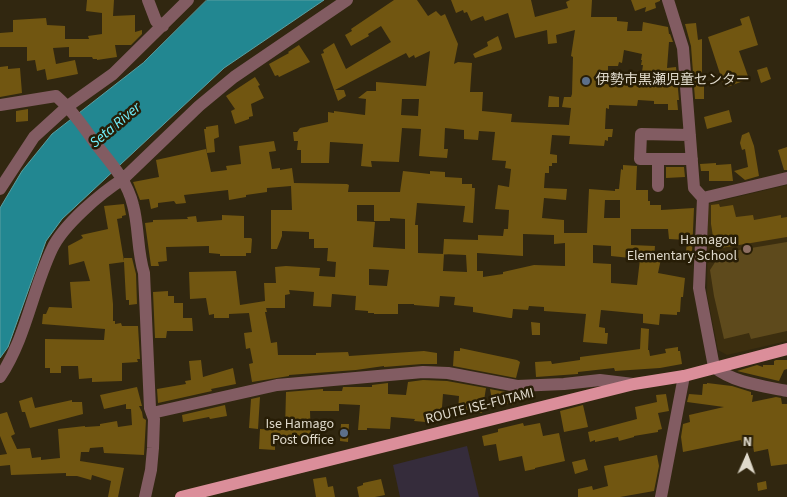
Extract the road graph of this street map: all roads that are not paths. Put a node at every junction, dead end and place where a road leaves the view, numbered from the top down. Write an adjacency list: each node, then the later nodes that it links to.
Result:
1 (148, 0): 5 (street)
2 (188, 0): 5 (street)
3 (347, 0): 12 (street)
4 (668, 0): 8 (street)
5 (163, 26): 7 (street)
6 (0, 105): 7 (street)
7 (68, 107): 12 (street); 14 (street)
8 (690, 135): 9 (street); 10 (street)
9 (658, 159): 10 (street); 13 (street)
10 (692, 159): 15 (street)
11 (787, 178): 15 (street)
12 (123, 179): 19 (street); 22 (street)
13 (658, 186)
14 (0, 189)
15 (703, 198): 17 (street)
16 (787, 349): 17 (main road, ROUTE ISE-FUTAMI)
17 (714, 367): 18 (main road, ROUTE ISE-FUTAMI); 21 (street)
18 (684, 376): 20 (main road, ROUTE ISE-FUTAMI); 25 (street)
19 (0, 377)
20 (634, 384): 22 (street); 24 (main road, ROUTE ISE-FUTAMI)
21 (787, 392)
22 (152, 414): 23 (street)
23 (145, 497)
24 (181, 497)
25 (662, 497)

